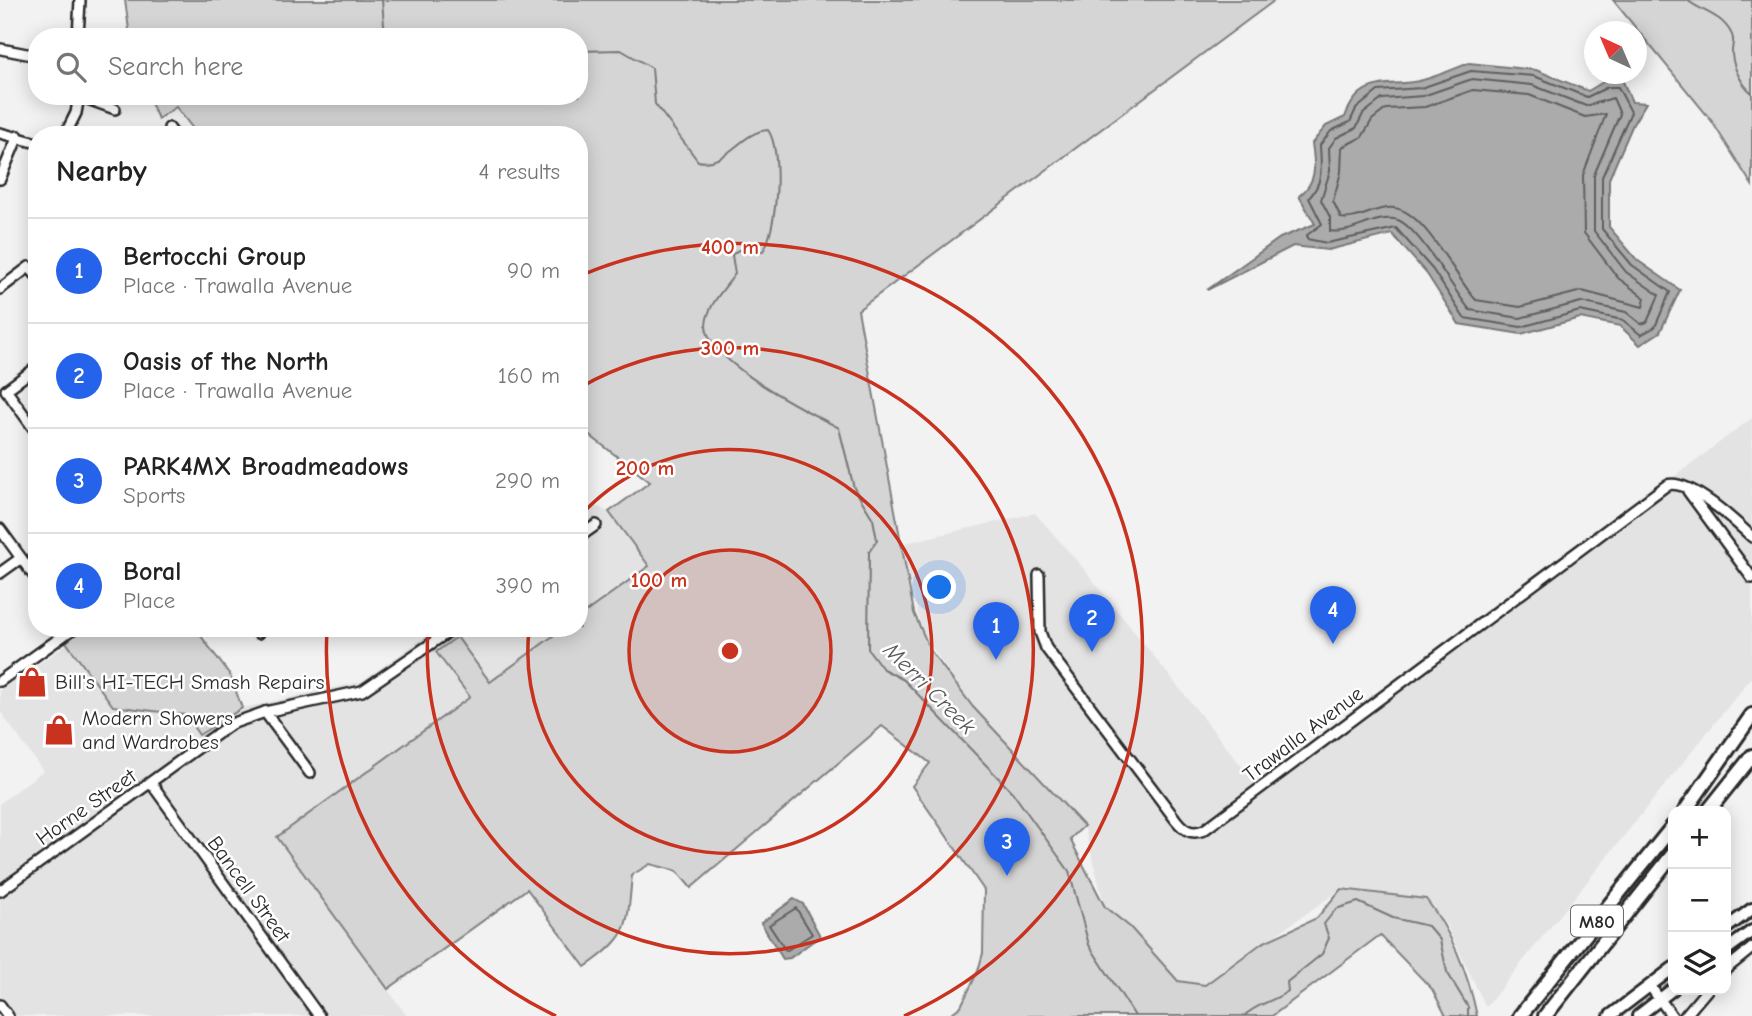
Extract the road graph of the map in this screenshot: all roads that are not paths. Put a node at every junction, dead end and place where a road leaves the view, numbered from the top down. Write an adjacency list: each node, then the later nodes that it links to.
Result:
1 (80, 0): 2 (street)
2 (78, 28)
3 (1, 50): 4 (street)
4 (28, 54)
5 (77, 105): 8 (street)
6 (104, 105): 7 (street)
7 (115, 109)
8 (70, 126)
9 (0, 132): 10 (street)
10 (18, 136): 11 (street); 12 (street)
11 (28, 140)
12 (0, 179)
13 (28, 268): 14 (street)
14 (0, 289)
15 (28, 374): 16 (street)
16 (28, 421)
17 (1685, 486): 21 (street); 23 (street); 26 (street, Trawalla Avenue)
18 (596, 525): 20 (street)
19 (0, 529): 22 (street)
20 (588, 531)
21 (1752, 537)
22 (21, 558): 24 (street); 25 (street)
23 (1748, 564): 27 (street)
24 (28, 568)
25 (0, 573)
26 (1039, 575)
27 (1752, 578)
28 (62, 637): 30 (street)
29 (441, 637): 31 (street, Horne Street)
30 (0, 681)
31 (265, 712): 36 (street); 37 (street, Horne Street)
32 (1752, 715): 38 (highway)
33 (1752, 728): 39 (highway)
34 (1752, 756): 40 (highway)
35 (1752, 765): 41 (highway)
36 (310, 773)
37 (151, 783): 44 (street, Horne Street); 58 (street, Bancell Street)
38 (1688, 806)
39 (1689, 806)
40 (1713, 806)
41 (1714, 806)
42 (1668, 832): 59 (highway, M80)
43 (1668, 860): 60 (highway, M80)
44 (0, 891)
45 (1752, 909): 46 (main road)
46 (1731, 924)
47 (1752, 930): 48 (main road)
48 (1731, 946)
49 (1752, 948): 50 (street)
50 (1731, 965)
51 (1668, 972): 52 (main road)
52 (1650, 986): 55 (street); 61 (main road)
53 (1668, 993): 55 (main road)
54 (1703, 995): 64 (street)
55 (1660, 999): 62 (main road); 63 (street)
56 (0, 1005): 57 (street)
57 (8, 1016)
58 (319, 1016)
59 (1520, 1016)
60 (1545, 1016)
61 (1610, 1016)
62 (1638, 1016)
63 (1672, 1016)
64 (1685, 1016)

